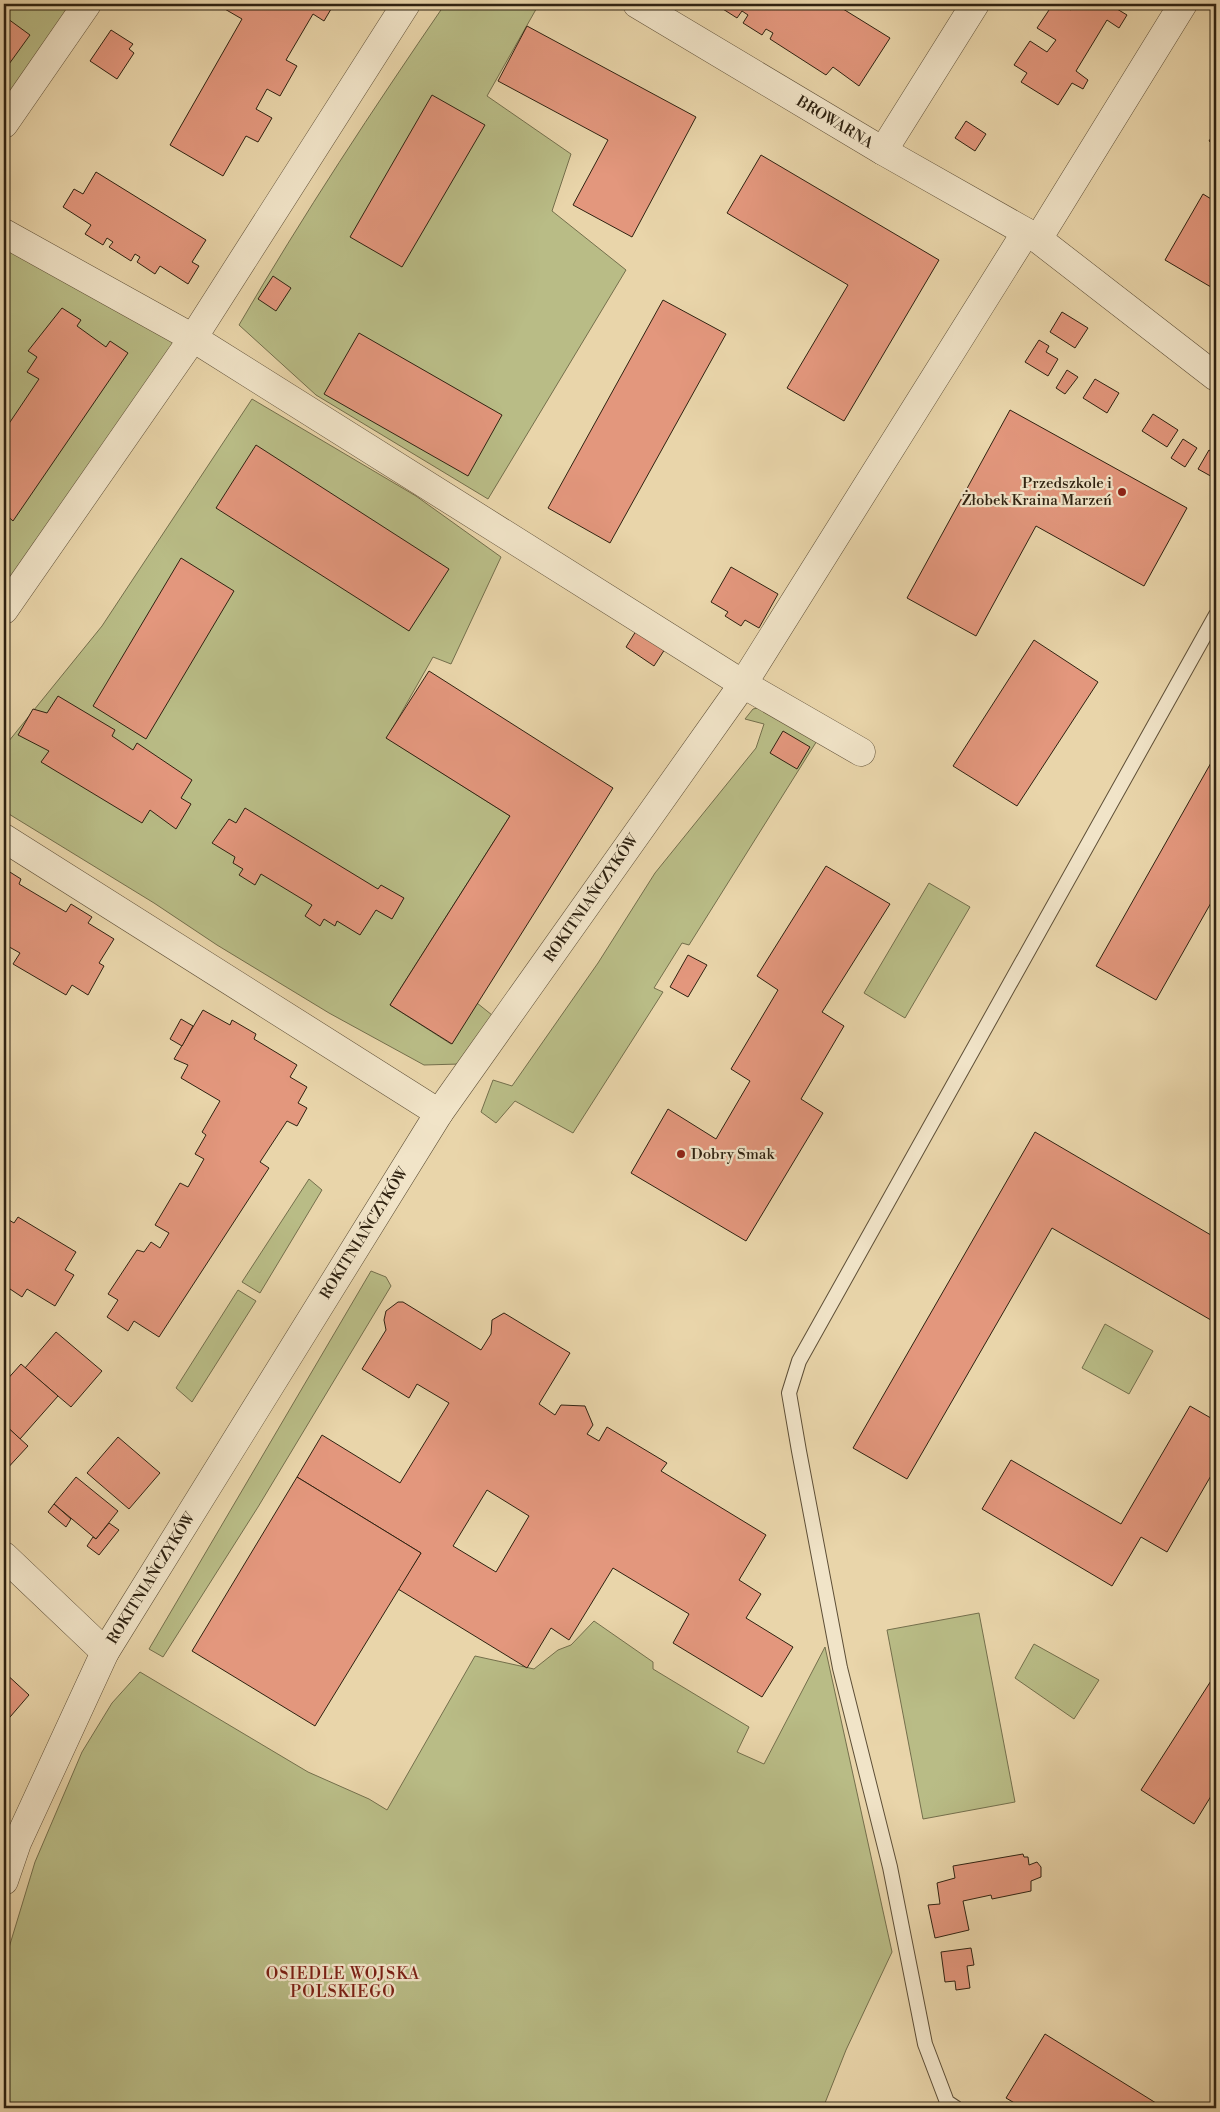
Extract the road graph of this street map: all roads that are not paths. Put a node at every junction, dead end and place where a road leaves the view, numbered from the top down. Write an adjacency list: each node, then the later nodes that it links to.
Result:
1 (87, 4): 6 (street)
2 (406, 4): 10 (street)
3 (637, 4): 7 (street, BROWARNA)
4 (975, 4): 7 (street, BROWARNA)
5 (1184, 4): 9 (street, ROKITNIAŃCZYKÓW)
6 (4, 124)
7 (883, 151): 9 (street)
8 (4, 233): 10 (street)
9 (1032, 235): 11 (street); 14 (street, ROKITNIAŃCZYKÓW)
10 (193, 338): 12 (street); 14 (street)
11 (1216, 377)
12 (4, 610)
13 (1216, 615): 21 (lane)
14 (743, 684): 15 (street); 17 (street, ROKITNIAŃCZYKÓW)
15 (861, 752)
16 (4, 838): 17 (street)
17 (440, 1113): 19 (street, ROKITNIAŃCZYKÓW)
18 (4, 1556): 19 (street)
19 (105, 1652): 20 (street, ROKITNIAŃCZYKÓW)
20 (4, 1881)
21 (956, 2108)

